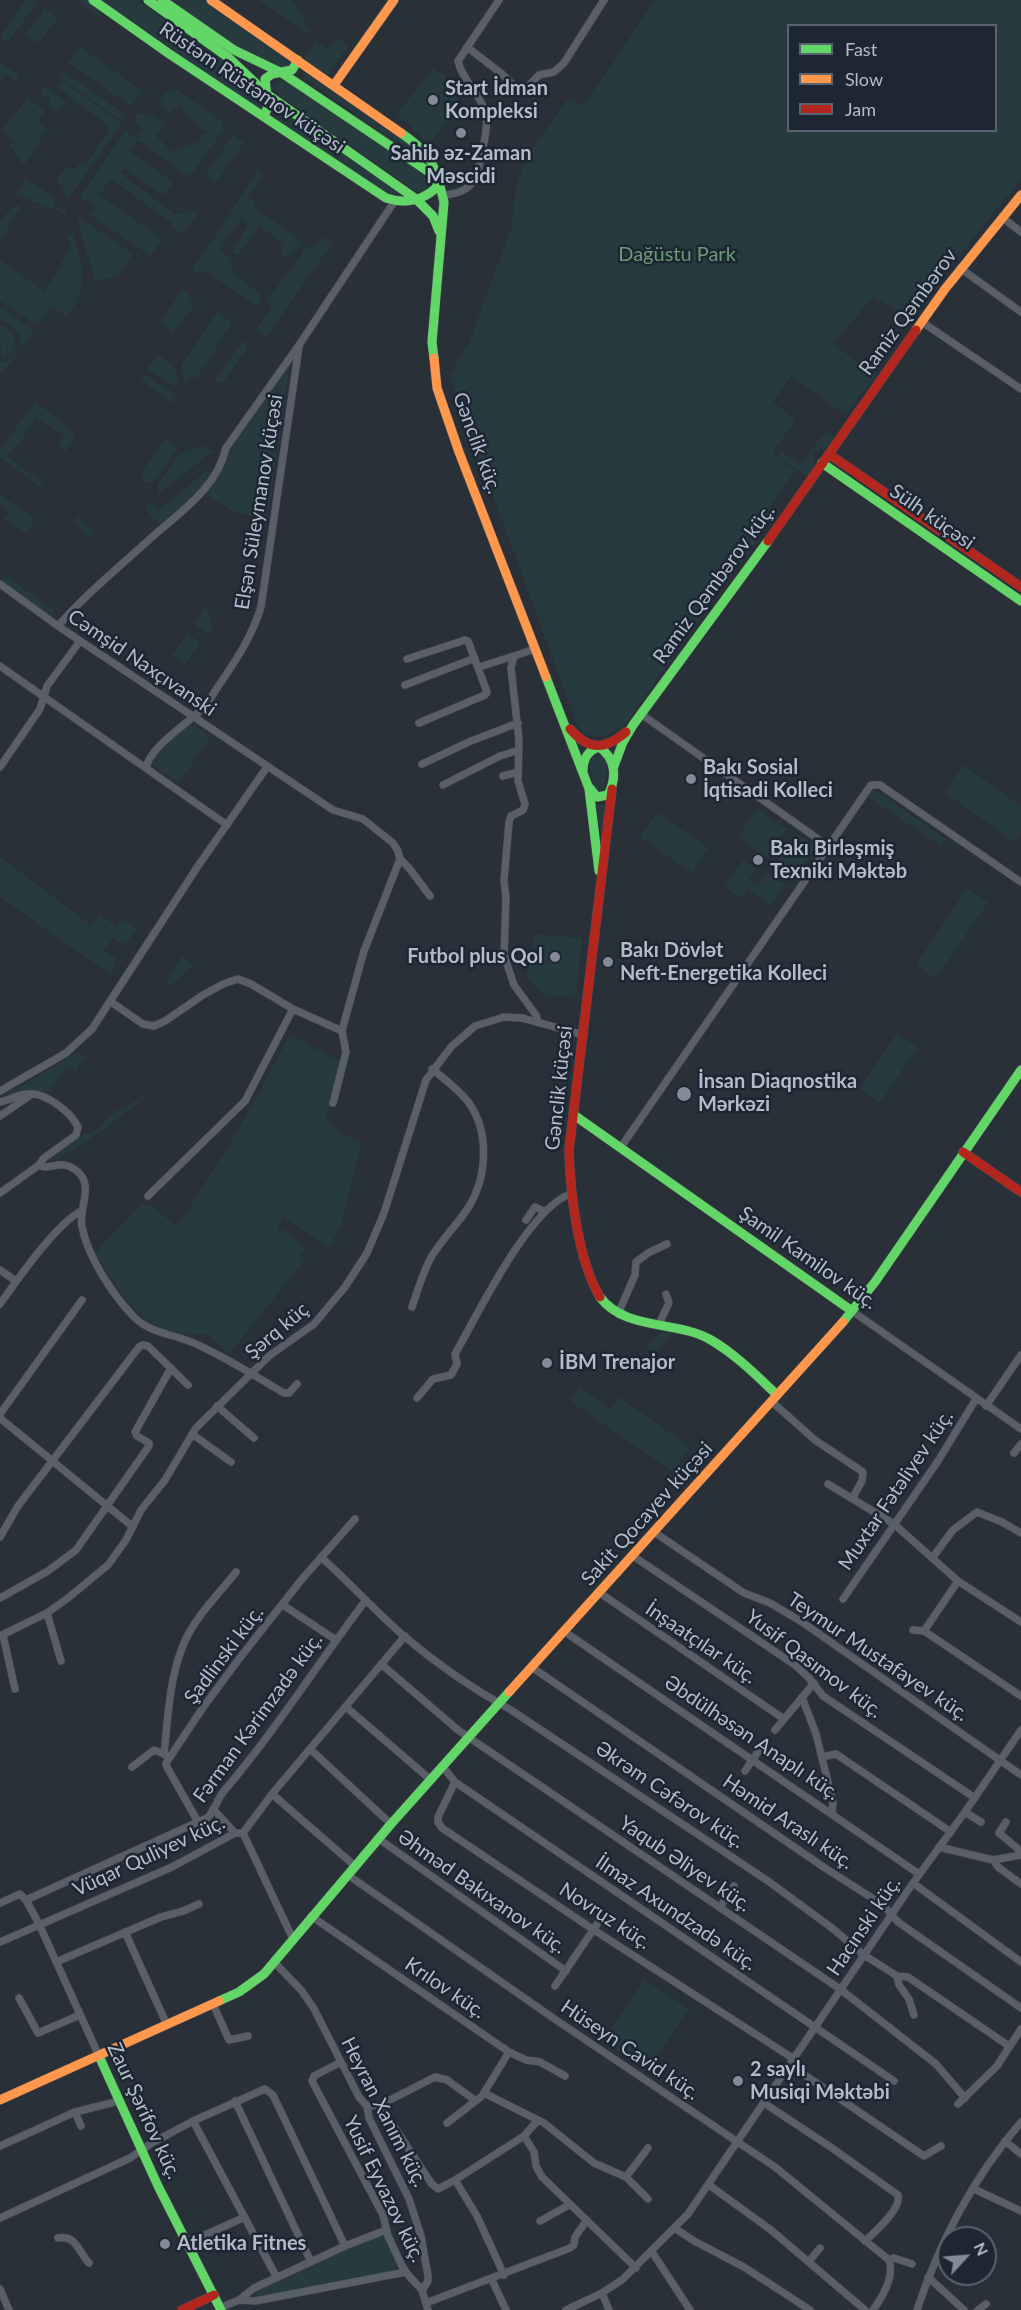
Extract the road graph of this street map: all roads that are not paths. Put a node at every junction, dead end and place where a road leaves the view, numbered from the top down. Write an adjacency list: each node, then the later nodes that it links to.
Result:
1 (93, 0): 13 (street, Rüstəm Rüstəmov küçəsi)
2 (148, 0): 12 (street, Rüstəm Rüstəmov küçəsi)
3 (162, 0): 10 (street, Rüstəm Rüstəmov küçəsi)
4 (211, 0): 9 (street)
5 (394, 0): 11 (street)
6 (499, 0): 8 (street)
7 (604, 0): 8 (street)
8 (466, 47): 17 (street)
9 (298, 60): 10 (street); 11 (street)
10 (282, 73): 12 (street); 14 (street, Rüstəm Rüstəmov küçəsi)
11 (334, 85): 14 (street)
12 (268, 95): 13 (street); 16 (street, Rüstəm Rüstəmov küçəsi)
13 (264, 117): 18 (street, Rüstəm Rüstəmov küçəsi)
14 (438, 178): 16 (street); 17 (street)
15 (1021, 195): 19 (street, Ramiz Qəmbərov)
16 (416, 199): 18 (street); 21 (street, Rüstəm Rüstəmov küçəsi)
17 (443, 199): 21 (street, Gənclik küç.)
18 (394, 202): 25 (street, Elşən Süleymanov küçəsi)
19 (1002, 218): 20 (street); 22 (street, Ramiz Qəmbərov)
20 (1021, 232)
21 (440, 240): 36 (street, Gənclik küç.)
22 (960, 268): 23 (street); 24 (street, Ramiz Qəmbərov)
23 (1021, 312)
24 (922, 322): 26 (street); 27 (street, Ramiz Qəmbərov)
25 (299, 345): 34 (street, Elşən Süleymanov küçəsi); 46 (street, Elşən Süleymanov küçəsi)
26 (1021, 390)
27 (832, 456): 28 (street, Ramiz Qəmbərov); 29 (street, Sülh küçəsi)
28 (822, 463): 30 (street, Sülh küçəsi); 45 (street, Ramiz Qəmbərov küç.)
29 (934, 527): 30 (street); 32 (street, Sülh küçəsi)
30 (928, 536): 33 (street, Sülh küçəsi)
31 (0, 584): 34 (street, Cəmşid Naxçıvanski)
32 (1021, 587)
33 (1021, 601)
34 (57, 627): 35 (street, Cəmşid Naxçıvanski)
35 (80, 641): 43 (street); 46 (street, Cəmşid Naxçıvanski)
36 (535, 649): 37 (street); 44 (street, Gənclik küç.)
37 (518, 655): 41 (street); 48 (street)
38 (475, 658): 39 (street); 41 (street); 42 (street)
39 (406, 659)
40 (0, 666): 43 (street)
41 (479, 668): 47 (street)
42 (405, 684)
43 (44, 697): 54 (street); 55 (street)
44 (559, 711): 50 (street); 57 (street)
45 (641, 714): 49 (street, Ramiz Qəmbərov küç.); 64 (street)
46 (193, 716): 53 (street, Cəmşid Naxçıvanski); 55 (street, Elşən Süleymanov küçəsi)
47 (419, 723)
48 (518, 723): 51 (street); 52 (street)
49 (633, 725): 50 (street); 56 (street)
50 (599, 747): 56 (street); 57 (street)
51 (519, 750): 58 (street); 60 (street)
52 (422, 764)
53 (267, 766): 63 (street); 65 (street, Cəmşid Naxçıvanski)
54 (0, 767)
55 (146, 768): 63 (street)
56 (614, 769): 62 (street)
57 (583, 771): 61 (street)
58 (518, 772): 59 (street); 71 (street)
59 (503, 776)
60 (443, 785)
61 (588, 786): 62 (street); 67 (street)
62 (612, 786): 67 (street)
63 (226, 825): 69 (street)
64 (828, 846): 66 (street); 82 (street)
65 (400, 860): 68 (street, Cəmşid Naxçıvanski); 72 (street)
66 (1021, 882)
67 (600, 888): 73 (street, Gənclik küçəsi)
68 (430, 896)
69 (111, 1002): 70 (street); 76 (street)
70 (293, 1009): 72 (street); 88 (street)
71 (538, 1022): 73 (street, Şərq küç); 74 (street, Şərq küç)
72 (342, 1031): 79 (street)
73 (584, 1035): 80 (street, Gənclik küçəsi)
74 (432, 1069): 98 (street); 104 (street, Şərq küç)
75 (1021, 1070): 83 (street, Sakit Qocayev küçəsi)
76 (0, 1091)
77 (33, 1094): 78 (street); 81 (street); 84 (street)
78 (0, 1102)
79 (333, 1103)
80 (574, 1115): 82 (street, Şamil Kamilov küç.); 87 (street, Gənclik küçəsi)
81 (0, 1116)
82 (621, 1147): 99 (street, Şamil Kamilov küç.)
83 (963, 1152): 85 (street); 99 (street, Sakit Qocayev küçəsi)
84 (39, 1165): 86 (street); 89 (street)
85 (1021, 1192)
86 (0, 1193)
87 (573, 1193): 90 (street); 100 (street, Gənclik küçəsi)
88 (148, 1196)
89 (81, 1211): 94 (street); 104 (street)
90 (544, 1212): 91 (street); 108 (street)
91 (526, 1220)
92 (667, 1244): 100 (street)
93 (0, 1270): 94 (street)
94 (16, 1281): 97 (street)
95 (666, 1294): 101 (street)
96 (82, 1300): 112 (street)
97 (0, 1304)
98 (412, 1307)
99 (852, 1311): 107 (street, Sakit Qocayev küçəsi); 109 (street, Şamil Kamilov küç.)
100 (618, 1314): 101 (street)
101 (658, 1324): 107 (street)
102 (1021, 1355): 111 (street)
103 (171, 1368): 106 (street); 118 (street); 122 (street)
104 (252, 1374): 105 (street); 110 (street, Şərq küç)
105 (297, 1384)
106 (188, 1385)
107 (773, 1397): 121 (street); 126 (street, Sakit Qocayev küçəsi)
108 (417, 1398)
109 (976, 1399): 111 (street, Şamil Kamilov küç.); 124 (street, Muxtar Fətəliyev küç.)
110 (217, 1406): 114 (street, Şərq küç); 115 (street)
111 (986, 1406): 113 (street, Şamil Kamilov küç.)
112 (0, 1416): 118 (street)
113 (1021, 1429)
114 (192, 1434): 119 (street); 125 (street, Şərq küç)
115 (254, 1438)
116 (1021, 1444): 117 (street)
117 (1014, 1453)
118 (52, 1462): 122 (street); 128 (street)
119 (231, 1462)
120 (828, 1484): 121 (street)
121 (852, 1499): 124 (street)
122 (107, 1506): 125 (street); 135 (street)
123 (355, 1519): 130 (street, Şadlinski küç.)
124 (894, 1524): 131 (street); 136 (street, Muxtar Fətəliyev küç.)
125 (133, 1527): 139 (street, Şərq küç)
126 (654, 1532): 129 (street, Sakit Qocayev küçəsi); 165 (street, Teymur Mustafayev küç.)
127 (1021, 1533): 131 (street)
128 (0, 1537)
129 (633, 1556): 134 (street, Sakit Qocayev küçəsi); 150 (street, Yusif Qasımov küç.)
130 (321, 1557): 137 (street, Əkrəm Cəfərov küç.); 138 (street, Şadlinski küç.)
131 (933, 1557): 133 (street)
132 (236, 1572): 162 (street)
133 (958, 1581): 140 (street); 142 (street)
134 (600, 1593): 143 (street, Sakit Qocayev küçəsi); 156 (street, İnşaatçılar küç.)
135 (0, 1598)
136 (843, 1599)
137 (366, 1600): 145 (street, Əkrəm Cəfərov küç.); 146 (street, Fərman Kərimzadə küç.)
138 (283, 1605): 146 (street); 162 (street, Şadlinski küç.)
139 (47, 1612): 144 (street, Şərq küç); 147 (street)
140 (1021, 1622)
141 (913, 1630): 142 (street)
142 (924, 1631): 152 (street)
143 (565, 1632): 149 (street, Sakit Qocayev küçəsi); 164 (street, Əbdülhəsən Anaplı küç.)
144 (1, 1635): 151 (street)
145 (405, 1636): 148 (street, Vüqar Quliyev küç.); 154 (street, Əkrəm Cəfərov küç.)
146 (336, 1640): 174 (street, Fərman Kərimzadə küç.)
147 (61, 1661)
148 (381, 1664): 155 (street, Vüqar Quliyev küç.); 159 (street, Yaqub Əliyev küç.)
149 (533, 1668): 154 (street, Sakit Qocayev küçəsi); 198 (street, Həmid Araslı küç.)
150 (814, 1683): 153 (street); 173 (street, Yusif Qasımov küç.)
151 (15, 1689)
152 (1021, 1696)
153 (801, 1697): 156 (street); 163 (street)
154 (500, 1704): 159 (street, Sakit Qocayev küçəsi); 205 (street, Əkrəm Cəfərov küç.)
155 (345, 1707): 161 (street, Vüqar Quliyev küç.); 170 (street)
156 (784, 1719): 157 (street)
157 (775, 1730)
158 (1021, 1730): 165 (street, Hacınski küç.)
159 (470, 1737): 167 (street, Sakit Qocayev küçəsi); 196 (street, Yaqub Əliyev küç.)
160 (762, 1746): 164 (street)
161 (310, 1749): 172 (street, Vüqar Quliyev küç.); 180 (street)
162 (167, 1756): 166 (street); 177 (street)
163 (822, 1757): 176 (street); 181 (street)
164 (754, 1759): 168 (street); 176 (street, Əbdülhəsən Anaplı küç.)
165 (1000, 1761): 169 (street, Teymur Mustafayev küç.); 173 (street, Hacınski küç.)
166 (132, 1767)
167 (443, 1767): 170 (street, Sakit Qocayev küçəsi); 171 (street, İlmaz Axundzadə küç.)
168 (746, 1771)
169 (1021, 1775)
170 (431, 1780): 180 (street, Sakit Qocayev küçəsi)
171 (455, 1782): 201 (street, Novruz küç.); 219 (street, İlmaz Axundzadə küç.)
172 (272, 1794): 182 (street, Vüqar Quliyev küç.); 187 (street)
173 (975, 1798): 175 (street, Hacınski küç.)
174 (213, 1809): 177 (street, Fərman Kərimzadə küç.); 182 (street)
175 (965, 1812): 178 (street); 181 (street, Hacınski küç.)
176 (832, 1813): 188 (street, Əbdülhəsən Anaplı küç.)
177 (198, 1822): 193 (street, Fərman Kərimzadə küç.)
178 (981, 1822)
179 (1006, 1822): 185 (street)
180 (391, 1824): 183 (street, Sakit Qocayev küçəsi)
181 (951, 1832): 184 (street, Hacınski küç.)
182 (239, 1833): 200 (street, Vüqar Quliyev küç.); 203 (street)
183 (379, 1839): 187 (street, Sakit Qocayev küçəsi); 209 (street, Əhməd Bakıxanov küç.)
184 (939, 1847): 186 (street); 188 (street, Hacınski küç.)
185 (1021, 1855): 186 (street)
186 (993, 1860): 191 (street)
187 (355, 1866): 189 (street, Sakit Qocayev küçəsi)
188 (919, 1874): 190 (street, Hacınski küç.)
189 (348, 1875): 199 (street, Sakit Qocayev küçəsi); 247 (street, Hüseyn Cavid küç.)
190 (913, 1882): 198 (street, Hacınski küç.); 208 (street)
191 (1021, 1884)
192 (734, 1886): 196 (street)
193 (26, 1900): 194 (street, Fərman Kərimzadə küç.); 200 (street, Zaur Şərifov küç.)
194 (0, 1903)
195 (199, 1904): 202 (street)
196 (720, 1907): 212 (street, Yaqub Əliyev küç.)
197 (604, 1914): 201 (street)
198 (891, 1914): 205 (street, Hacınski küç.); 215 (street, Həmid Araslı küç.)
199 (311, 1916): 203 (street, Sakit Qocayev küçəsi); 223 (street, Krılov küç.)
200 (39, 1924): 204 (street, Vüqar Quliyev küç.); 206 (street, Zaur Şərifov küç.)
201 (594, 1930): 209 (street); 226 (street, Novruz küç.)
202 (125, 1932): 206 (street); 218 (street)
203 (292, 1939): 207 (street, Sakit Qocayev küçəsi)
204 (0, 1942)
205 (864, 1955): 210 (street, Əkrəm Cəfərov küç.); 212 (street, Hacınski küç.)
206 (56, 1962): 216 (street, Zaur Şərifov küç.)
207 (274, 1962): 214 (street, Sakit Qocayev küçəsi); 225 (street, Heyran Xanım küç.)
208 (1021, 1962)
209 (566, 1971): 211 (street)
210 (897, 1976): 217 (street); 222 (street, Əkrəm Cəfərov küç.)
211 (555, 1986)
212 (840, 1989): 219 (street, Hacınski küç.); 230 (street, Yaqub Əliyev küç.)
213 (19, 1998): 216 (street)
214 (213, 2004): 218 (street, Sakit Qocayev küçəsi); 221 (street)
215 (1021, 2007)
216 (80, 2015): 224 (street, Zaur Şərifov küç.)
217 (914, 2016)
218 (167, 2025): 224 (street, Sakit Qocayev küçəsi)
219 (816, 2028): 226 (street, Hacınski küç.); 228 (street, İlmaz Axundzadə küç.)
220 (1021, 2029): 222 (street)
221 (248, 2036)
222 (1009, 2046): 230 (street)
223 (509, 2052): 227 (street, Krılov küç.); 229 (street)
224 (99, 2056): 231 (street, Sakit Qocayev küçəsi); 232 (street, Zaur Şərifov küç.)
225 (341, 2062): 238 (street, Heyran Xanım küç.); 265 (street, Yusif Eyvazov küç.)
226 (792, 2062): 235 (street, Hacınski küç.); 249 (street, Novruz küç.)
227 (565, 2076)
228 (894, 2081)
229 (484, 2093): 234 (street); 240 (street)
230 (965, 2098): 236 (street)
231 (0, 2100)
232 (119, 2101): 239 (street); 251 (street, Zaur Şərifov küç.)
233 (235, 2101): 241 (street); 269 (street); 274 (street)
234 (477, 2101): 237 (street); 243 (street)
235 (764, 2103): 247 (street, Hacınski küç.); 267 (street)
236 (958, 2104)
237 (380, 2105): 238 (street); 254 (street)
238 (367, 2106): 284 (street, Heyran Xanım küç.)
239 (75, 2112): 244 (street); 248 (street)
240 (538, 2120): 245 (street); 253 (street)
241 (193, 2121): 251 (street); 260 (street)
242 (1021, 2122): 246 (street)
243 (447, 2123)
244 (81, 2126)
245 (524, 2136): 254 (street); 258 (street)
246 (1005, 2141): 252 (street); 256 (street)
247 (737, 2142): 255 (street, Hacınski küç.); 267 (street, Hüseyn Cavid küç.)
248 (0, 2146)
249 (941, 2146)
250 (648, 2148): 253 (street)
251 (141, 2151): 261 (street); 268 (street, Zaur Şərifov küç.)
252 (1021, 2154)
253 (626, 2177): 257 (street)
254 (455, 2180): 279 (street)
255 (709, 2185): 264 (street, Hacınski küç.); 273 (street)
256 (974, 2189): 259 (street); 280 (street)
257 (648, 2199)
258 (570, 2205): 262 (street); 263 (street)
259 (1021, 2211)
260 (245, 2217): 268 (street); 281 (street)
261 (0, 2218)
262 (586, 2220): 277 (street); 279 (street)
263 (540, 2221)
264 (676, 2229): 271 (street, Hacınski küç.); 297 (street)
265 (386, 2230): 269 (street); 278 (street, Yusif Eyvazov küç.)
266 (58, 2238): 275 (street)
267 (866, 2241): 272 (street, Hüseyn Cavid küç.)
268 (187, 2243): 286 (street, Zaur Şərifov küç.)
269 (345, 2246): 274 (street)
270 (820, 2248): 273 (street)
271 (652, 2252): 277 (street, Hacınski küç.); 296 (street)
272 (889, 2260): 276 (street); 299 (street)
273 (809, 2261): 298 (street)
274 (311, 2262): 281 (street)
275 (89, 2264)
276 (912, 2264)
277 (636, 2268): 285 (street, Hacınski küç.)
278 (406, 2272): 284 (street, Yusif Eyvazov küç.); 287 (street)
279 (504, 2275): 282 (street)
280 (928, 2277): 300 (street); 301 (street)
281 (277, 2278): 287 (street)
282 (492, 2280): 289 (street); 293 (street)
283 (0, 2289): 291 (street)
284 (422, 2290): 289 (street, Yusif Eyvazov küç.)
285 (602, 2293): 294 (street, Hacınski küç.); 295 (street)
286 (214, 2295): 290 (street, Zaur Şərifov küç.); 292 (street)
287 (239, 2300): 290 (street)
288 (986, 2304): 302 (street)
289 (428, 2307)
290 (221, 2309)
291 (9, 2310)
292 (182, 2310)
293 (506, 2310)
294 (566, 2310)
295 (609, 2310)
296 (690, 2310)
297 (810, 2310)
298 (865, 2310)
299 (873, 2310)
300 (916, 2310)
301 (964, 2310)
302 (978, 2310)

